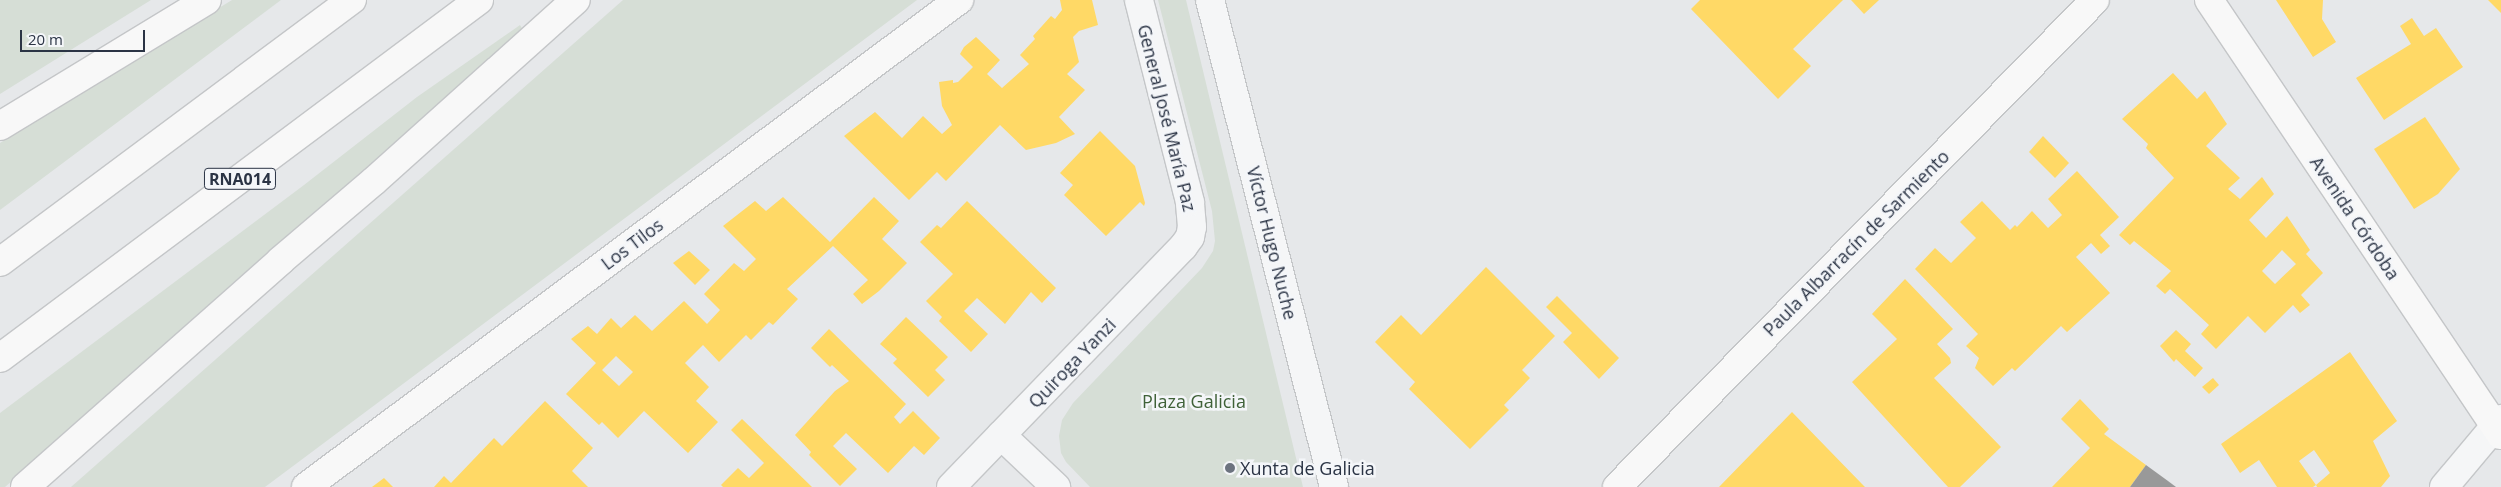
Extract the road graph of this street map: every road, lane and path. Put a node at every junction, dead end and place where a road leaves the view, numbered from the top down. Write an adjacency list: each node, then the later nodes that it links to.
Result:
1 (207, 0): 10 (main road)
2 (352, 0): 12 (main road)
3 (479, 0): 13 (main road, RNA014)
4 (576, 0): 16 (main road)
5 (959, 0): 17 (main road, Los Tilos)
6 (1139, 0): 11 (street, General José María Paz)
7 (1210, 0): 20 (street, Víctor Hugo Nuche)
8 (2095, 0): 21 (main road, Paula Albarracín de Sarmiento)
9 (2209, 0): 14 (main road, Avenida Córdoba)
10 (0, 126)
11 (1190, 237): 15 (street, Quiroga Yanzi)
12 (0, 262)
13 (0, 358)
14 (2499, 427): 22 (street)
15 (1001, 435): 18 (street, Quiroga Yanzi); 19 (street)
16 (25, 487)
17 (306, 487)
18 (951, 487)
19 (1056, 487)
20 (1334, 487)
21 (1616, 487)
22 (2444, 487)

